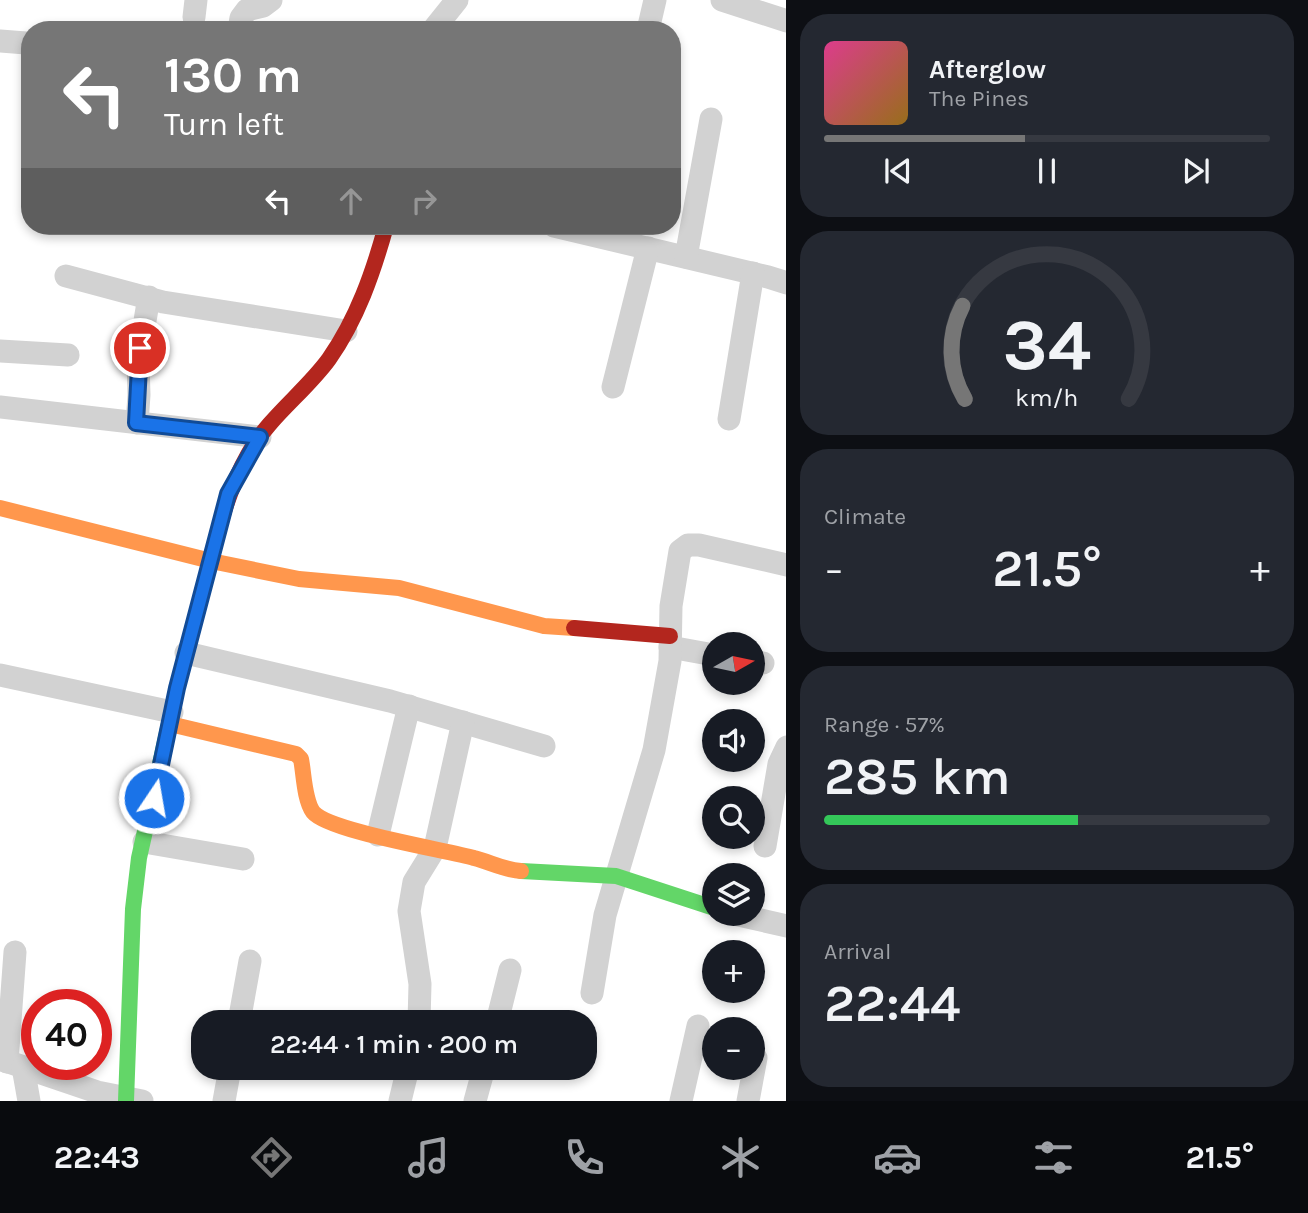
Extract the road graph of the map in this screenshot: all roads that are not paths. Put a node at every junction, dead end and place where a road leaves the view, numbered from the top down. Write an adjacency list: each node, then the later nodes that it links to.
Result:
1 (271, 0): 5 (street)
2 (457, 0): 6 (street)
3 (655, 0): 7 (street)
4 (722, 0): 8 (street)
5 (240, 21)
6 (440, 21)
7 (650, 21)
8 (786, 21)
9 (0, 41): 10 (street)
10 (21, 43)
11 (711, 120): 15 (street)
12 (384, 235): 20 (street)
13 (595, 235): 14 (street)
14 (648, 248): 15 (street); 23 (street)
15 (686, 257): 16 (street)
16 (752, 273): 18 (street); 25 (street)
17 (66, 276): 19 (street)
18 (786, 283)
19 (149, 297): 20 (street); 26 (street)
20 (346, 331): 27 (street)
21 (0, 351): 22 (street)
22 (68, 355)
23 (613, 387)
24 (0, 407): 26 (street)
25 (729, 419)
26 (136, 423): 27 (street)
27 (260, 437): 29 (street)
28 (0, 508): 29 (street)
29 (211, 561): 31 (street); 33 (street)
30 (786, 565): 31 (street)
31 (670, 642): 32 (street); 45 (street)
32 (702, 651)
33 (187, 653): 35 (street); 36 (street)
34 (0, 676): 36 (street)
35 (409, 706): 37 (street); 40 (street)
36 (171, 718): 40 (street); 41 (street)
37 (463, 722): 38 (street); 43 (street)
38 (544, 746)
39 (786, 747): 42 (street)
40 (377, 835): 43 (street)
41 (144, 842): 44 (street); 62 (street)
42 (765, 846)
43 (435, 848): 45 (street); 54 (street)
44 (243, 859)
45 (616, 877): 46 (street); 52 (street)
46 (702, 904)
47 (765, 921): 48 (street)
48 (786, 926)
49 (15, 952): 57 (street)
50 (250, 961): 53 (street)
51 (510, 970): 55 (street)
52 (593, 993)
53 (241, 1010)
54 (419, 1010)
55 (499, 1010)
56 (698, 1026): 67 (street)
57 (10, 1063): 62 (street); 63 (street)
58 (228, 1080): 64 (street)
59 (405, 1080): 65 (street)
60 (481, 1080): 66 (street)
61 (752, 1080): 68 (street)
62 (131, 1100)
63 (29, 1101)
64 (224, 1101)
65 (400, 1101)
66 (475, 1101)
67 (681, 1101)
68 (748, 1101)

